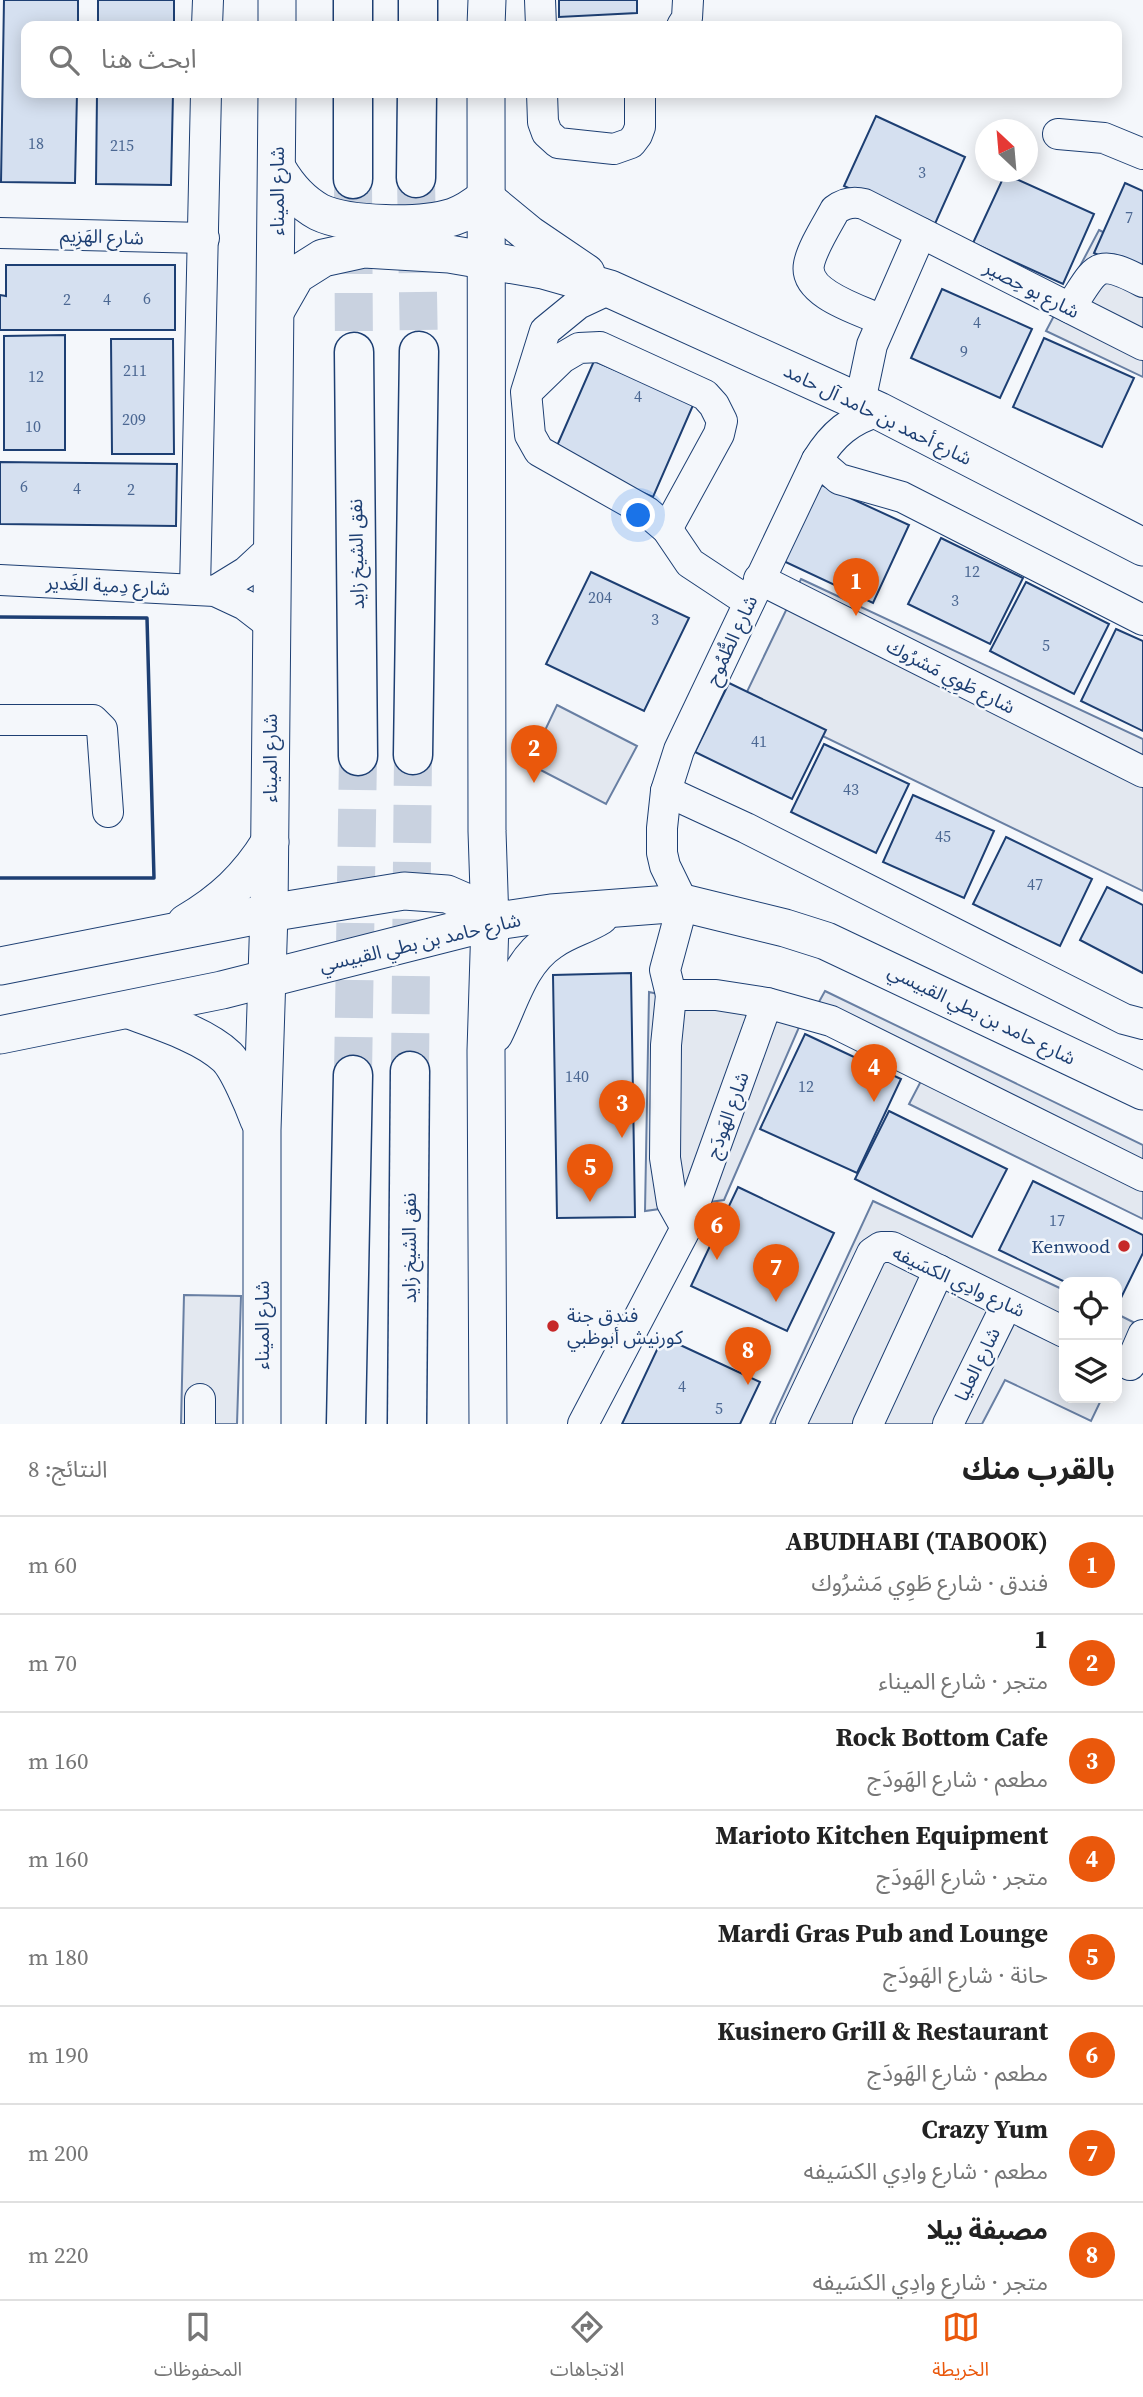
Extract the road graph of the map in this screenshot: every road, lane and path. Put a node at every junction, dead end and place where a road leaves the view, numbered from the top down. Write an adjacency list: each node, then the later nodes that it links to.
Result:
1 (208, 0): 8 (street)
2 (277, 0): 9 (main road)
3 (353, 0): 10 (highway)
4 (418, 0): 11 (highway)
5 (486, 0): 12 (main road)
6 (540, 0): 13 (street)
7 (688, 0): 14 (street)
8 (207, 21)
9 (277, 21)
10 (353, 21)
11 (418, 21)
12 (486, 21)
13 (541, 21)
14 (685, 21)
15 (206, 98): 30 (street)
16 (277, 98): 24 (main road, شارع الميناء)
17 (353, 98): 26 (highway)
18 (417, 98): 25 (highway)
19 (486, 98): 27 (main road)
20 (542, 98): 21 (street)
21 (640, 98)
22 (1058, 134): 23 (street)
23 (1143, 154)
24 (278, 170): 27 (main road); 35 (main road, شارع الميناء)
25 (416, 178)
26 (353, 179)
27 (485, 198): 31 (main road); 33 (main road, شارع أحمد بن حامد آل حامد)
28 (0, 233): 30 (street, شارع الهَزِيم)
29 (921, 233): 34 (street, شارع بو حِصير); 36 (street); 36 (street, شارع بو حِصير)
30 (204, 238): 47 (street)
31 (485, 258): 33 (main road, شارع أحمد بن حامد آل حامد); 35 (main road, شارع أحمد بن حامد آل حامد); 61 (main road)
32 (1143, 282): 34 (street)
33 (610, 289): 40 (street); 41 (main road, شارع أحمد بن حامد آل حامد)
34 (1070, 308): 37 (street, شارع بو حِصير)
35 (276, 310): 45 (main road, شارع الميناء)
36 (882, 320): 41 (street)
37 (1143, 345)
38 (419, 351): 52 (highway)
39 (354, 352): 53 (highway, نفق الشيخ زايد)
40 (526, 392): 43 (street, شارع طَوِي مَشرُوك); 43 (street)
41 (869, 407): 42 (street, شارع الطُّمُوح); 44 (main road, شارع أحمد بن حامد آل حامد)
42 (817, 460): 48 (street, شارع الطُّمُوح); 49 (street)
43 (667, 529): 48 (street, شارع طَوِي مَشرُوك)
44 (1143, 547)
45 (272, 548): 47 (street); 50 (main road, شارع الميناء)
46 (0, 580): 47 (street, شارع دِمية الغَدير)
47 (205, 590): 50 (street, شارع دِمية الغَدير)
48 (754, 591): 54 (street, شارع طَوِي مَشرُوك); 55 (street, شارع الطُّمُوح)
49 (1143, 620)
50 (271, 625): 57 (main road, شارع الميناء)
51 (0, 720): 56 (street)
52 (413, 755)
53 (358, 756)
54 (1143, 772)
55 (666, 791): 58 (street, شارع الطُّمُوح); 68 (street)
56 (108, 813)
57 (270, 842): 60 (main road, شارع الميناء); 62 (main road)
58 (682, 904): 59 (main road, شارع حامد بن بطي القبيسي); 65 (street); 73 (main road, شارع حامد بن بطي القبيسي)
59 (612, 907): 61 (main road, شارع حامد بن بطي القبيسي); 70 (main road)
60 (269, 913): 61 (main road); 62 (main road); 64 (main road, شارع الميناء)
61 (489, 922): 64 (main road, شارع حامد بن بطي القبيسي); 70 (main road)
62 (170, 932): 63 (main road)
63 (0, 967)
64 (267, 980): 67 (main road, شارع حامد بن بطي القبيسي); 74 (main road, شارع الميناء)
65 (671, 995): 66 (street); 76 (street)
66 (768, 1003): 75 (street); 76 (street, شارع الهَودَج)
67 (128, 1010): 69 (main road, شارع حامد بن بطي القبيسي); 74 (main road)
68 (1143, 1024)
69 (0, 1035)
70 (486, 1051): 85 (main road)
71 (410, 1071): 84 (highway, نفق الشيخ زايد)
72 (354, 1075): 83 (highway)
73 (1143, 1091)
74 (262, 1130): 82 (main road, شارع الميناء)
75 (1143, 1175)
76 (686, 1228): 86 (street, شارع الهَودَج)
77 (939, 1270): 78 (street, شارع وادِي الكسَيفه); 87 (street, شارع وادِي الكسَيفه); 88 (street)
78 (1007, 1304): 79 (street, شارع وادِي الكسَيفه); 89 (street, شارع العليا)
79 (1059, 1330)
80 (1143, 1335): 81 (street)
81 (1130, 1364)
82 (258, 1421)
83 (346, 1424)
84 (407, 1424)
85 (488, 1424)
86 (583, 1424)
87 (791, 1424)
88 (868, 1424)
89 (948, 1424)

